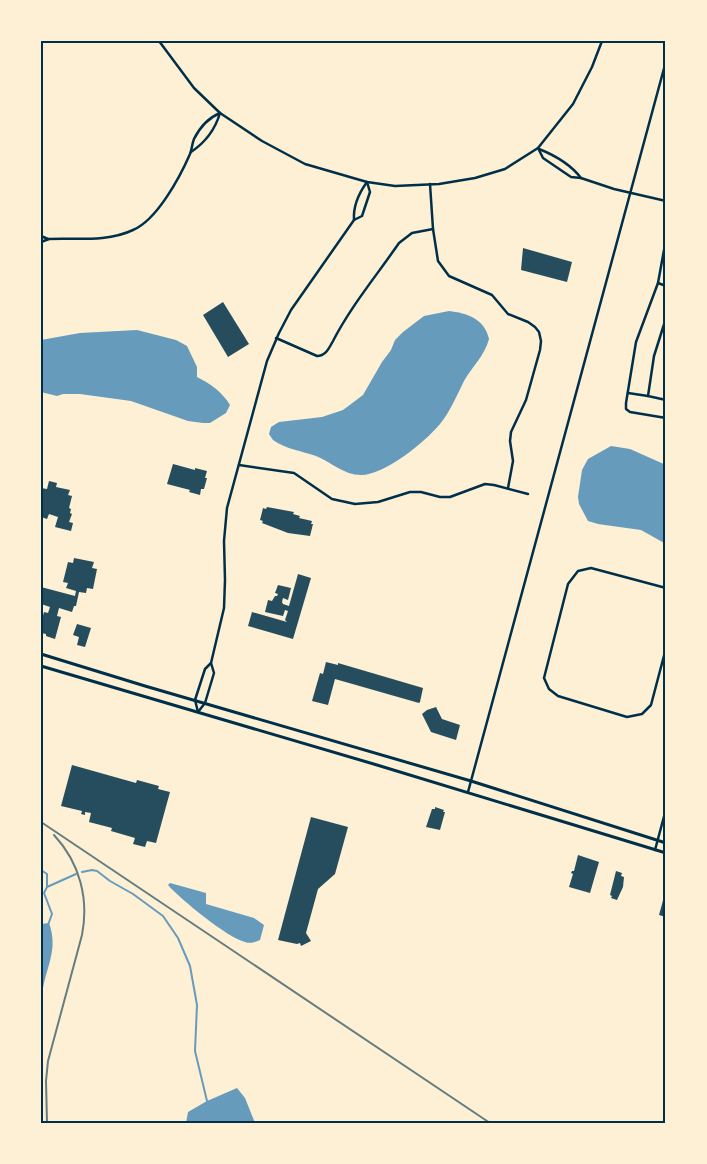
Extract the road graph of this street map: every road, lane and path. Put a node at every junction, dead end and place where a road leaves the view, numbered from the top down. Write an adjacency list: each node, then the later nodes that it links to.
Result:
1 (159, 41): 4 (street)
2 (602, 41): 5 (street)
3 (666, 61): 10 (street)
4 (220, 112): 6 (street); 6 (street); 8 (street)
5 (538, 148): 7 (street); 7 (street); 9 (street)
6 (190, 153): 15 (street)
7 (581, 178): 10 (street)
8 (367, 182): 9 (street); 12 (street); 12 (street)
9 (430, 184): 13 (street)
10 (630, 193): 11 (street); 37 (street)
11 (666, 201)
12 (354, 220): 21 (street)
13 (433, 228): 21 (street); 27 (street)
14 (41, 236): 15 (street)
15 (50, 239): 17 (street)
16 (666, 239): 18 (street)
17 (41, 242)
18 (658, 283): 19 (street); 22 (street)
19 (666, 286)
20 (666, 318): 23 (street)
21 (276, 338): 26 (street)
22 (628, 393): 23 (street); 25 (street)
23 (648, 396): 24 (street)
24 (666, 400)
25 (666, 418)
26 (239, 465): 27 (street); 32 (street)
27 (508, 488): 28 (street)
28 (528, 494)
29 (666, 588): 30 (street)
30 (666, 648)
31 (41, 654): 34 (main road)
32 (211, 663): 34 (street); 35 (street)
33 (41, 666): 36 (main road)
34 (195, 700): 35 (main road); 36 (street)
35 (205, 704): 36 (street); 37 (main road)
36 (198, 712): 38 (main road)
37 (471, 781): 38 (street); 40 (main road)
38 (468, 792): 42 (main road)
39 (666, 809): 40 (street)
40 (657, 840): 41 (main road); 42 (street)
41 (666, 843)
42 (655, 850): 43 (main road)
43 (666, 853)

